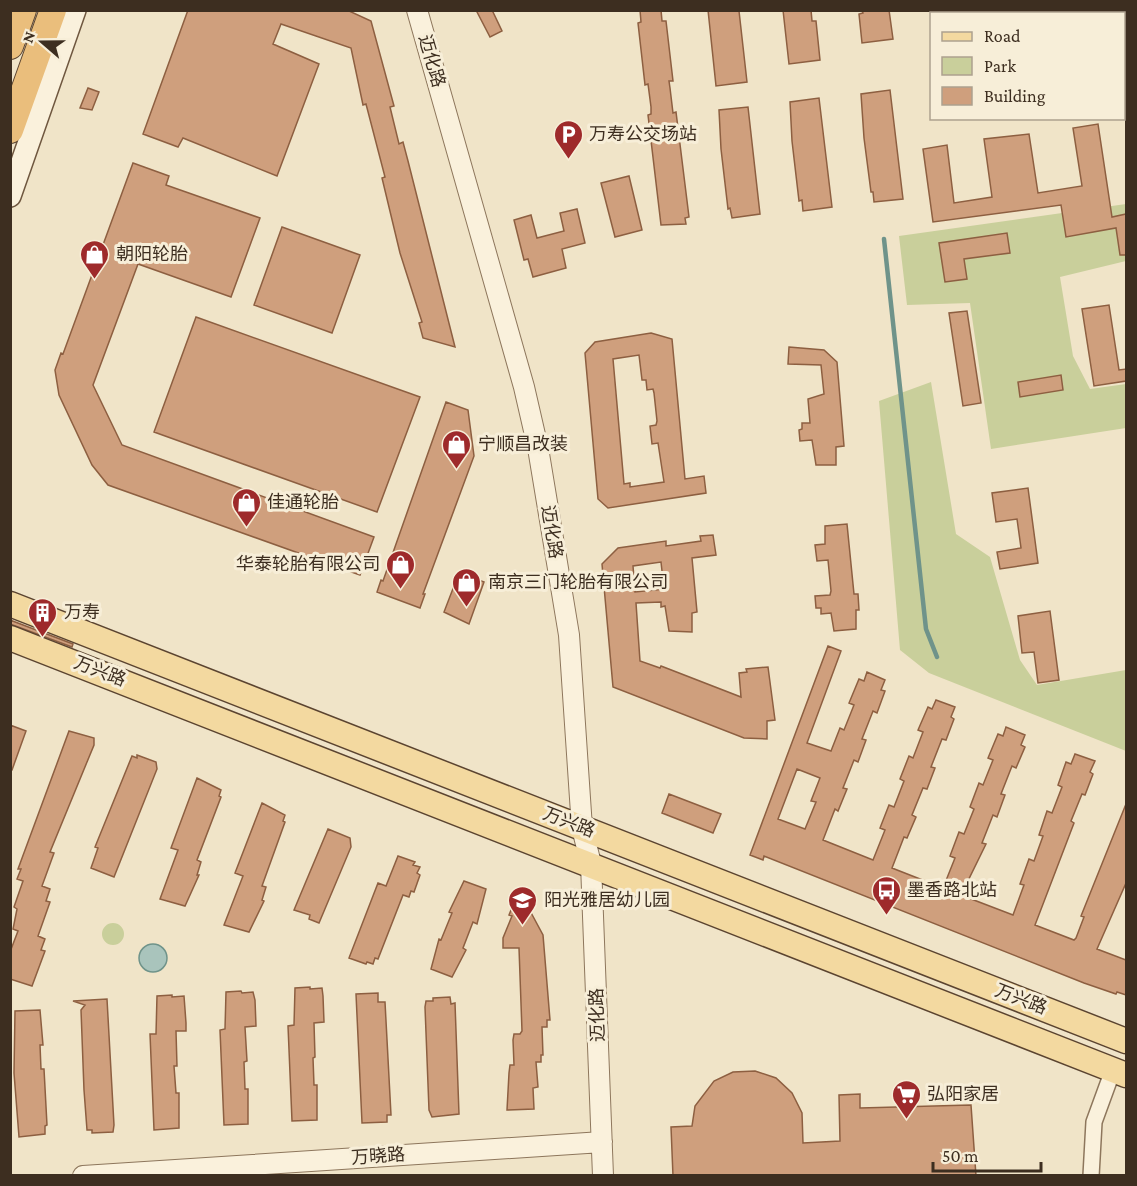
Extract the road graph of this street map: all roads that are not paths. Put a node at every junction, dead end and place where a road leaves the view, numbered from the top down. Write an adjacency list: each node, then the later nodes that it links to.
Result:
1 (23, 10): 5 (highway)
2 (53, 10): 6 (highway)
3 (75, 10): 7 (main road)
4 (417, 10): 10 (street, 迈化路)
5 (10, 46)
6 (10, 130)
7 (10, 196)
8 (10, 604): 10 (main road, 万兴路)
9 (18, 644): 11 (main road, 万兴路)
10 (582, 828): 11 (street, 迈化路); 12 (main road, 万兴路)
11 (591, 864): 13 (main road, 万兴路); 14 (street, 迈化路)
12 (1126, 1041)
13 (1120, 1072): 17 (street)
14 (602, 1142): 15 (street, 万晓路); 16 (street, 迈化路)
15 (83, 1176)
16 (603, 1176)
17 (1091, 1176)

